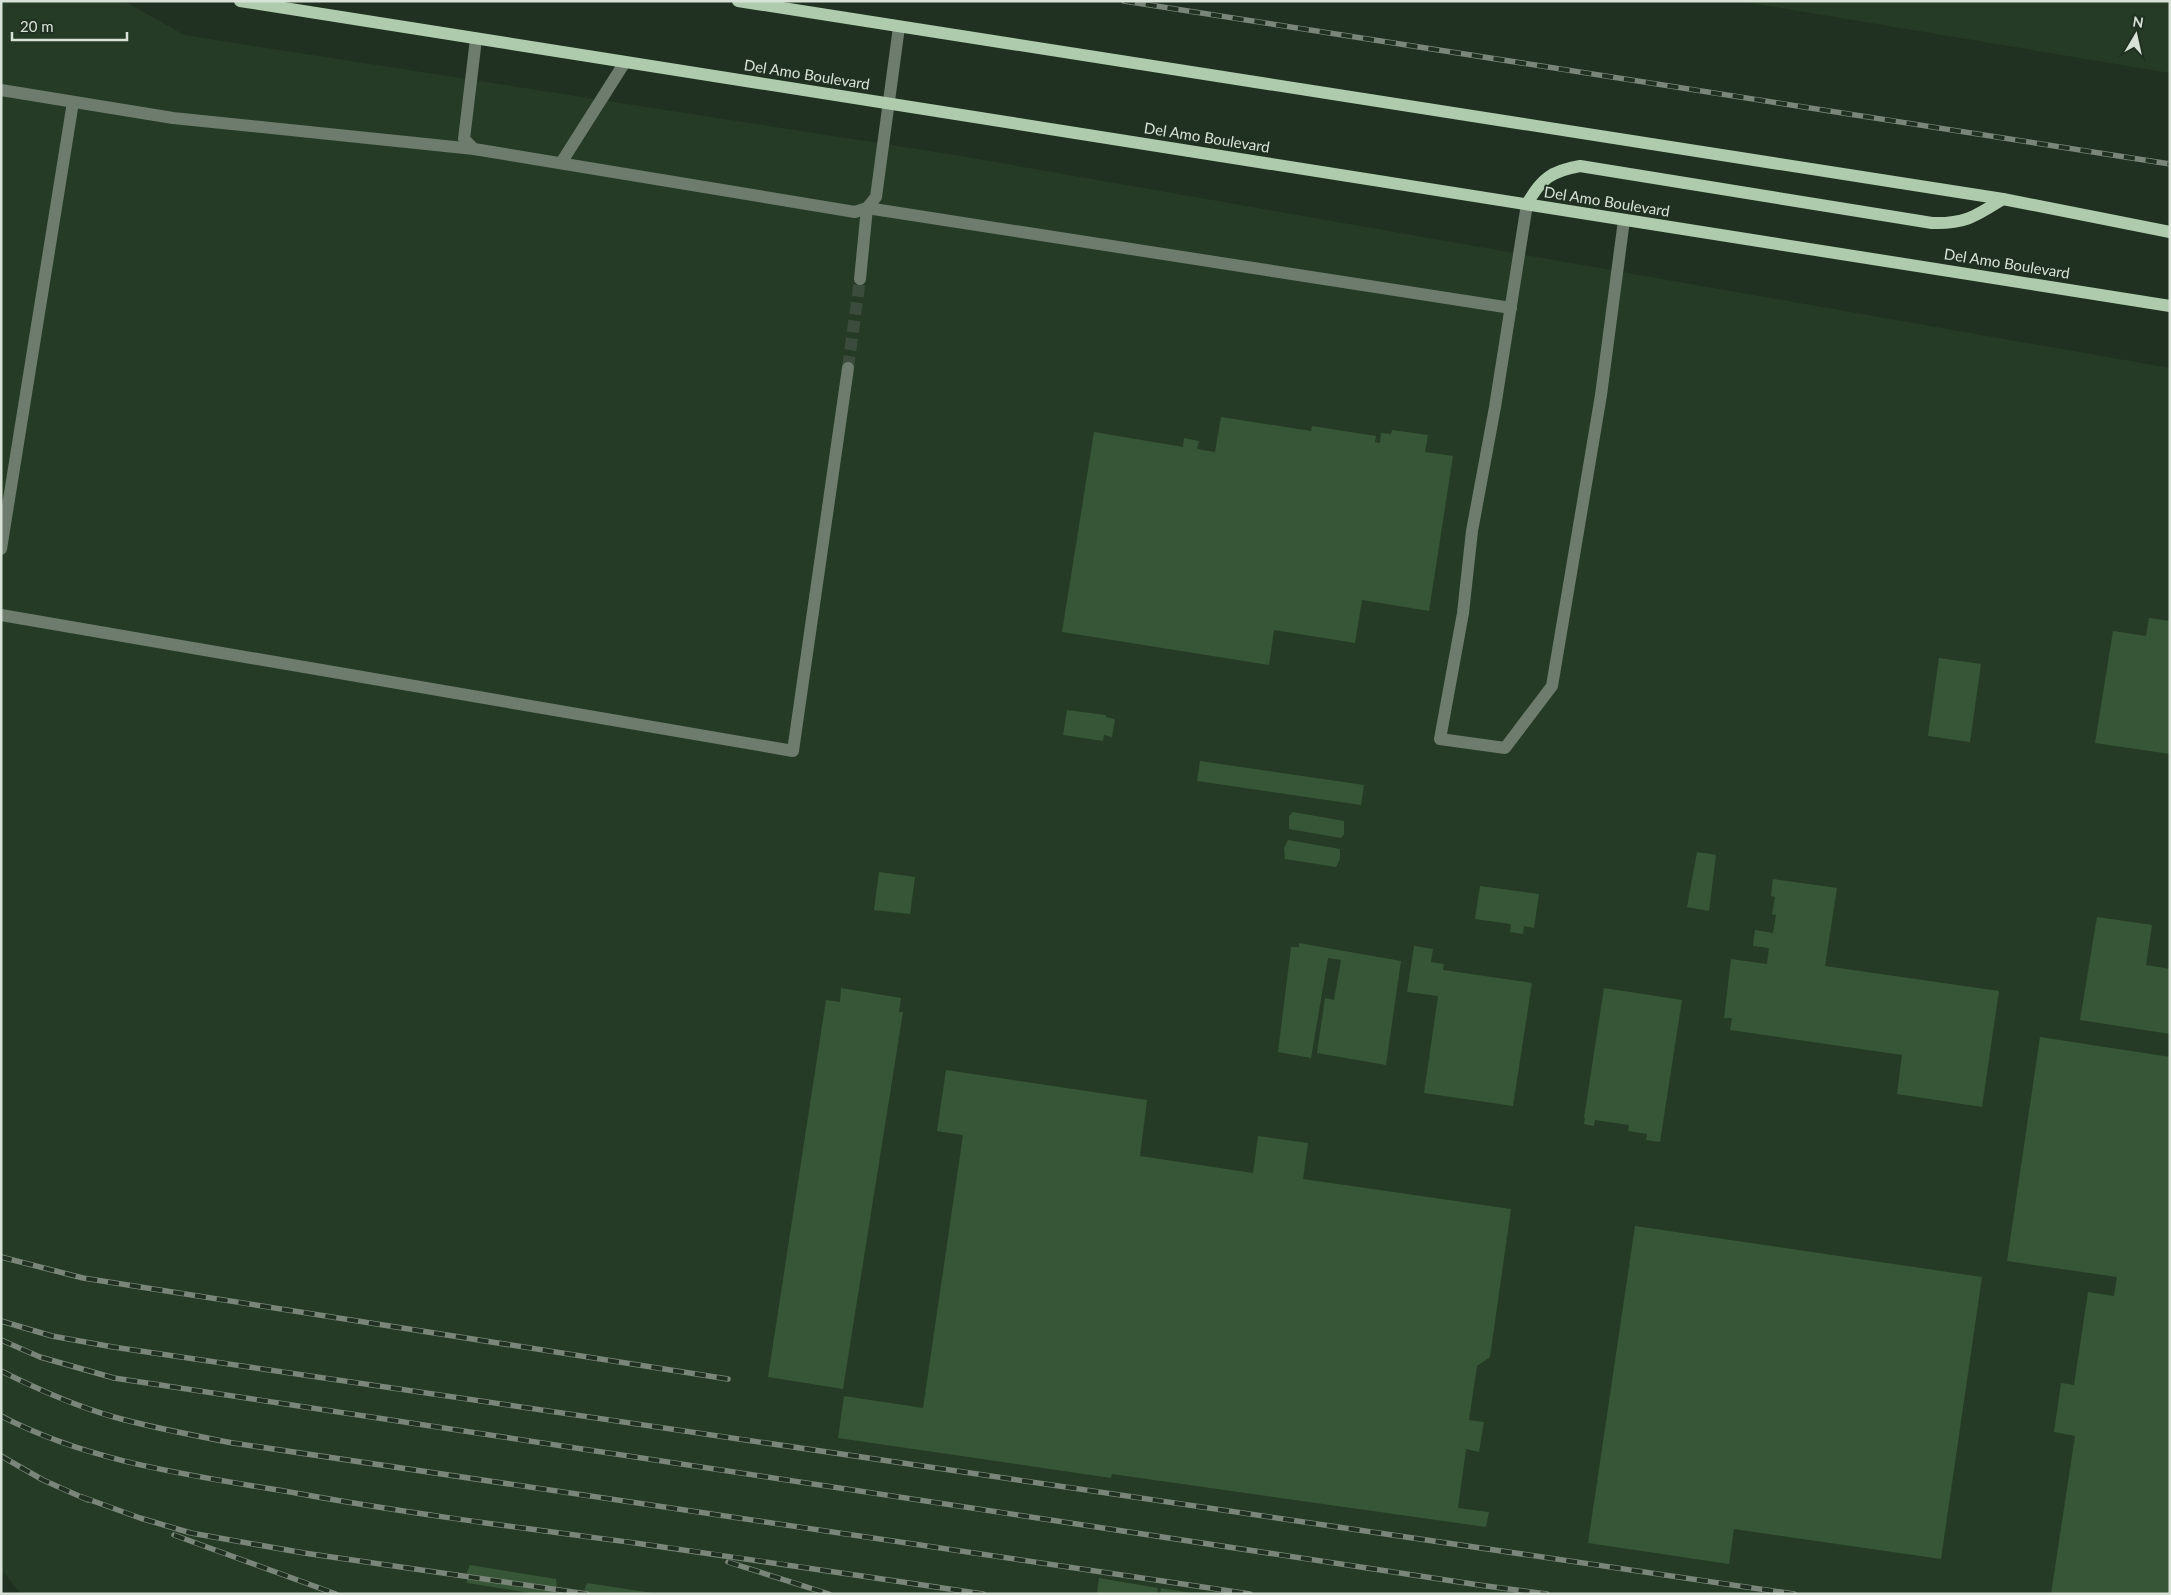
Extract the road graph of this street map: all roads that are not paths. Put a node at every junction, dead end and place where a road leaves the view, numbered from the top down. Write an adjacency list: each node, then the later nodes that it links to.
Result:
1 (240, 1): 4 (main road, Del Amo Boulevard)
2 (738, 1): 3 (main road)
3 (899, 26): 8 (lane); 11 (main road)
4 (476, 39): 5 (main road, Del Amo Boulevard); 9 (lane)
5 (624, 62): 8 (main road, Del Amo Boulevard); 10 (lane)
6 (1, 90): 7 (lane)
7 (73, 102): 9 (lane); 20 (lane)
8 (887, 103): 12 (main road, Del Amo Boulevard); 13 (lane)
9 (474, 149): 10 (lane)
10 (561, 163): 13 (lane)
11 (2003, 199): 12 (main road); 15 (main road)
12 (1527, 204): 14 (main road, Del Amo Boulevard); 18 (lane)
13 (867, 208): 16 (lane); 18 (lane)
14 (1624, 220): 17 (main road, Del Amo Boulevard); 18 (lane)
15 (2170, 232)
16 (860, 279)
17 (2170, 306)
18 (1510, 308)
19 (848, 368): 21 (lane)
20 (1, 549)
21 (1, 615)

